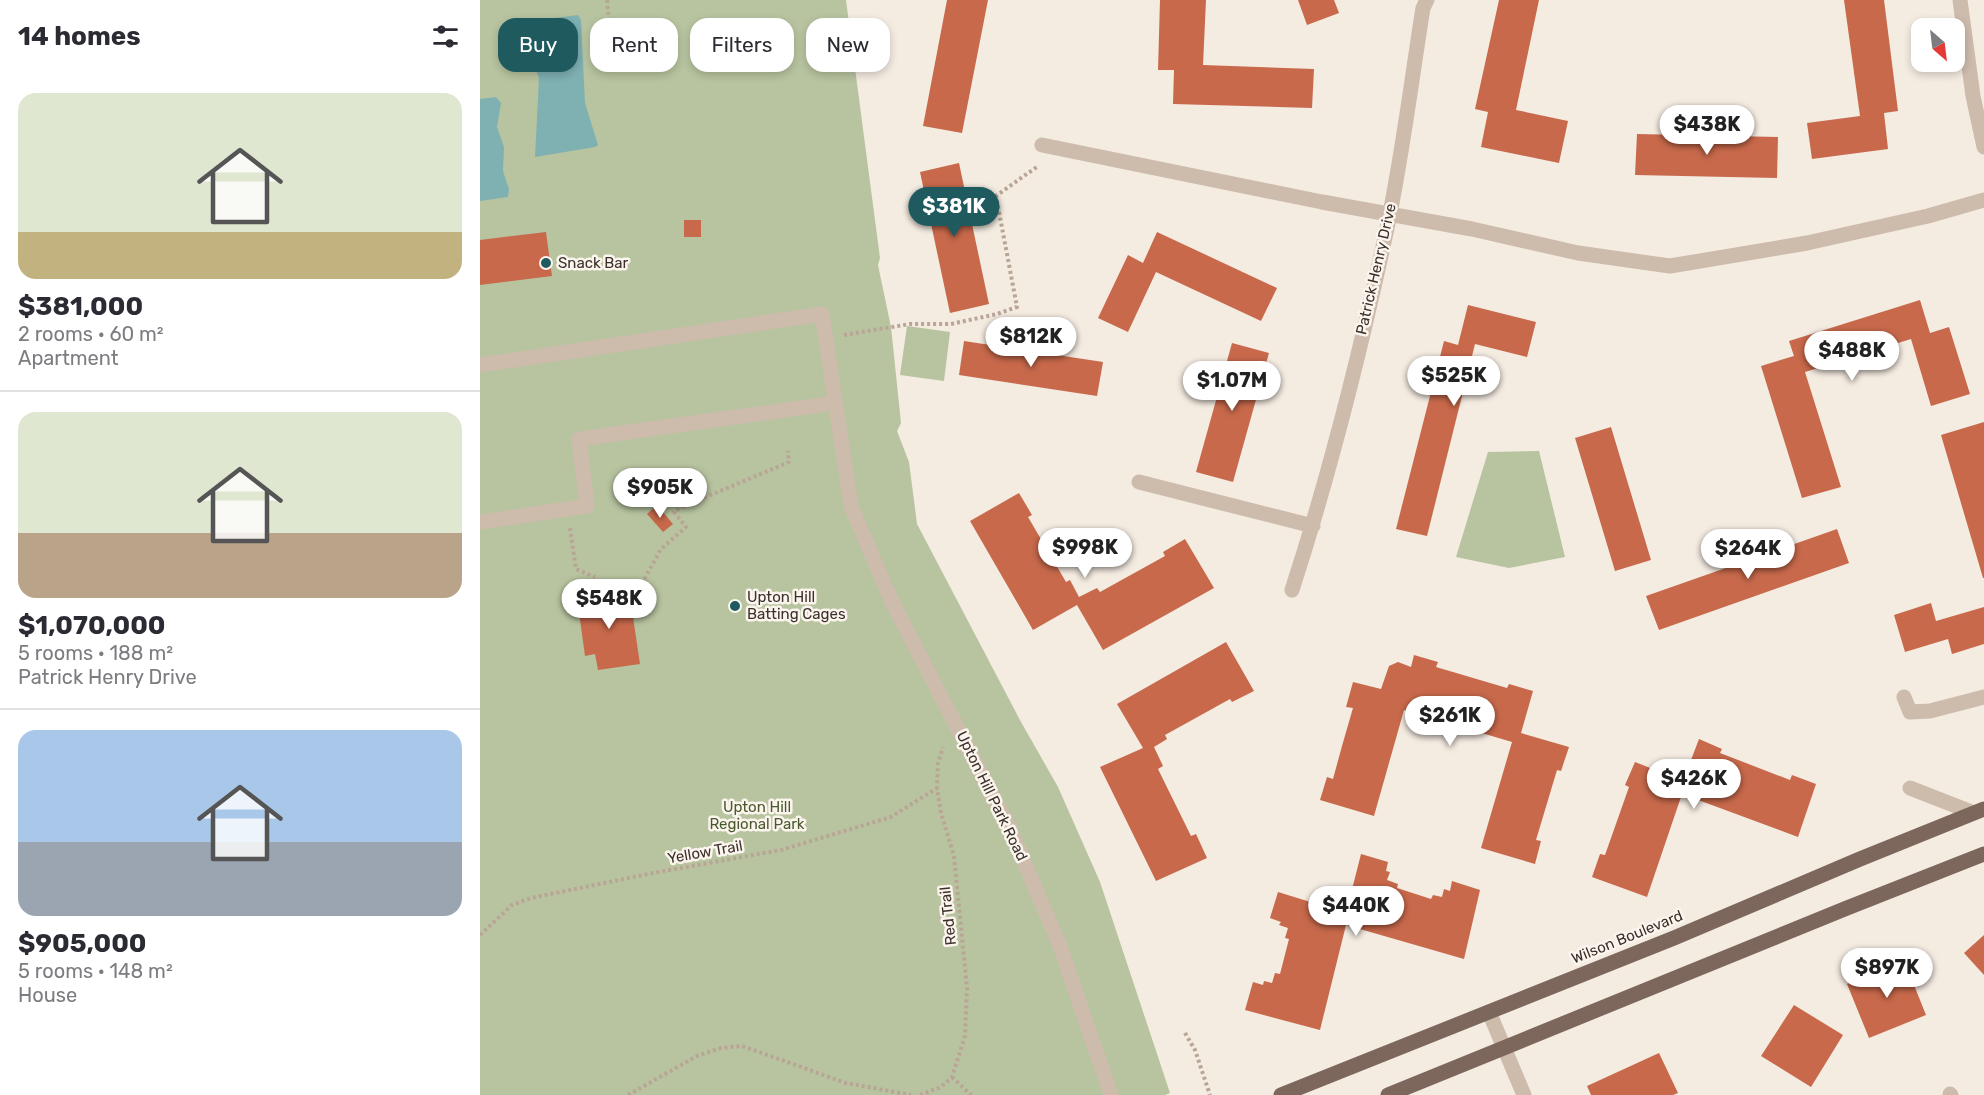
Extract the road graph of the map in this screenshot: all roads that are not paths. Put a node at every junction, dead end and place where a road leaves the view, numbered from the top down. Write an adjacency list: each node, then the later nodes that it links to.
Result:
1 (1960, 0): 4 (street)
2 (1424, 3): 6 (street, Patrick Henry Drive)
3 (1042, 145): 6 (street)
4 (1984, 147)
5 (1984, 200): 6 (street)
6 (1389, 215): 11 (street, Patrick Henry Drive)
7 (480, 365): 8 (street, Upton Hill Park Road)
8 (835, 403): 10 (street); 20 (street, Upton Hill Park Road)
9 (1139, 482): 11 (street)
10 (480, 522)
11 (1313, 526): 12 (street, Patrick Henry Drive)
12 (1292, 590)
13 (1984, 697): 14 (street)
14 (1905, 698)
15 (1910, 788): 16 (street)
16 (1979, 811): 18 (main road, Wilson Boulevard)
17 (1984, 854): 19 (main road)
18 (1489, 1012): 19 (street); 21 (main road, Wilson Boulevard)
19 (1504, 1049): 22 (main road); 23 (street)
20 (1111, 1095)
21 (1281, 1095)
22 (1388, 1095)
23 (1524, 1095)

